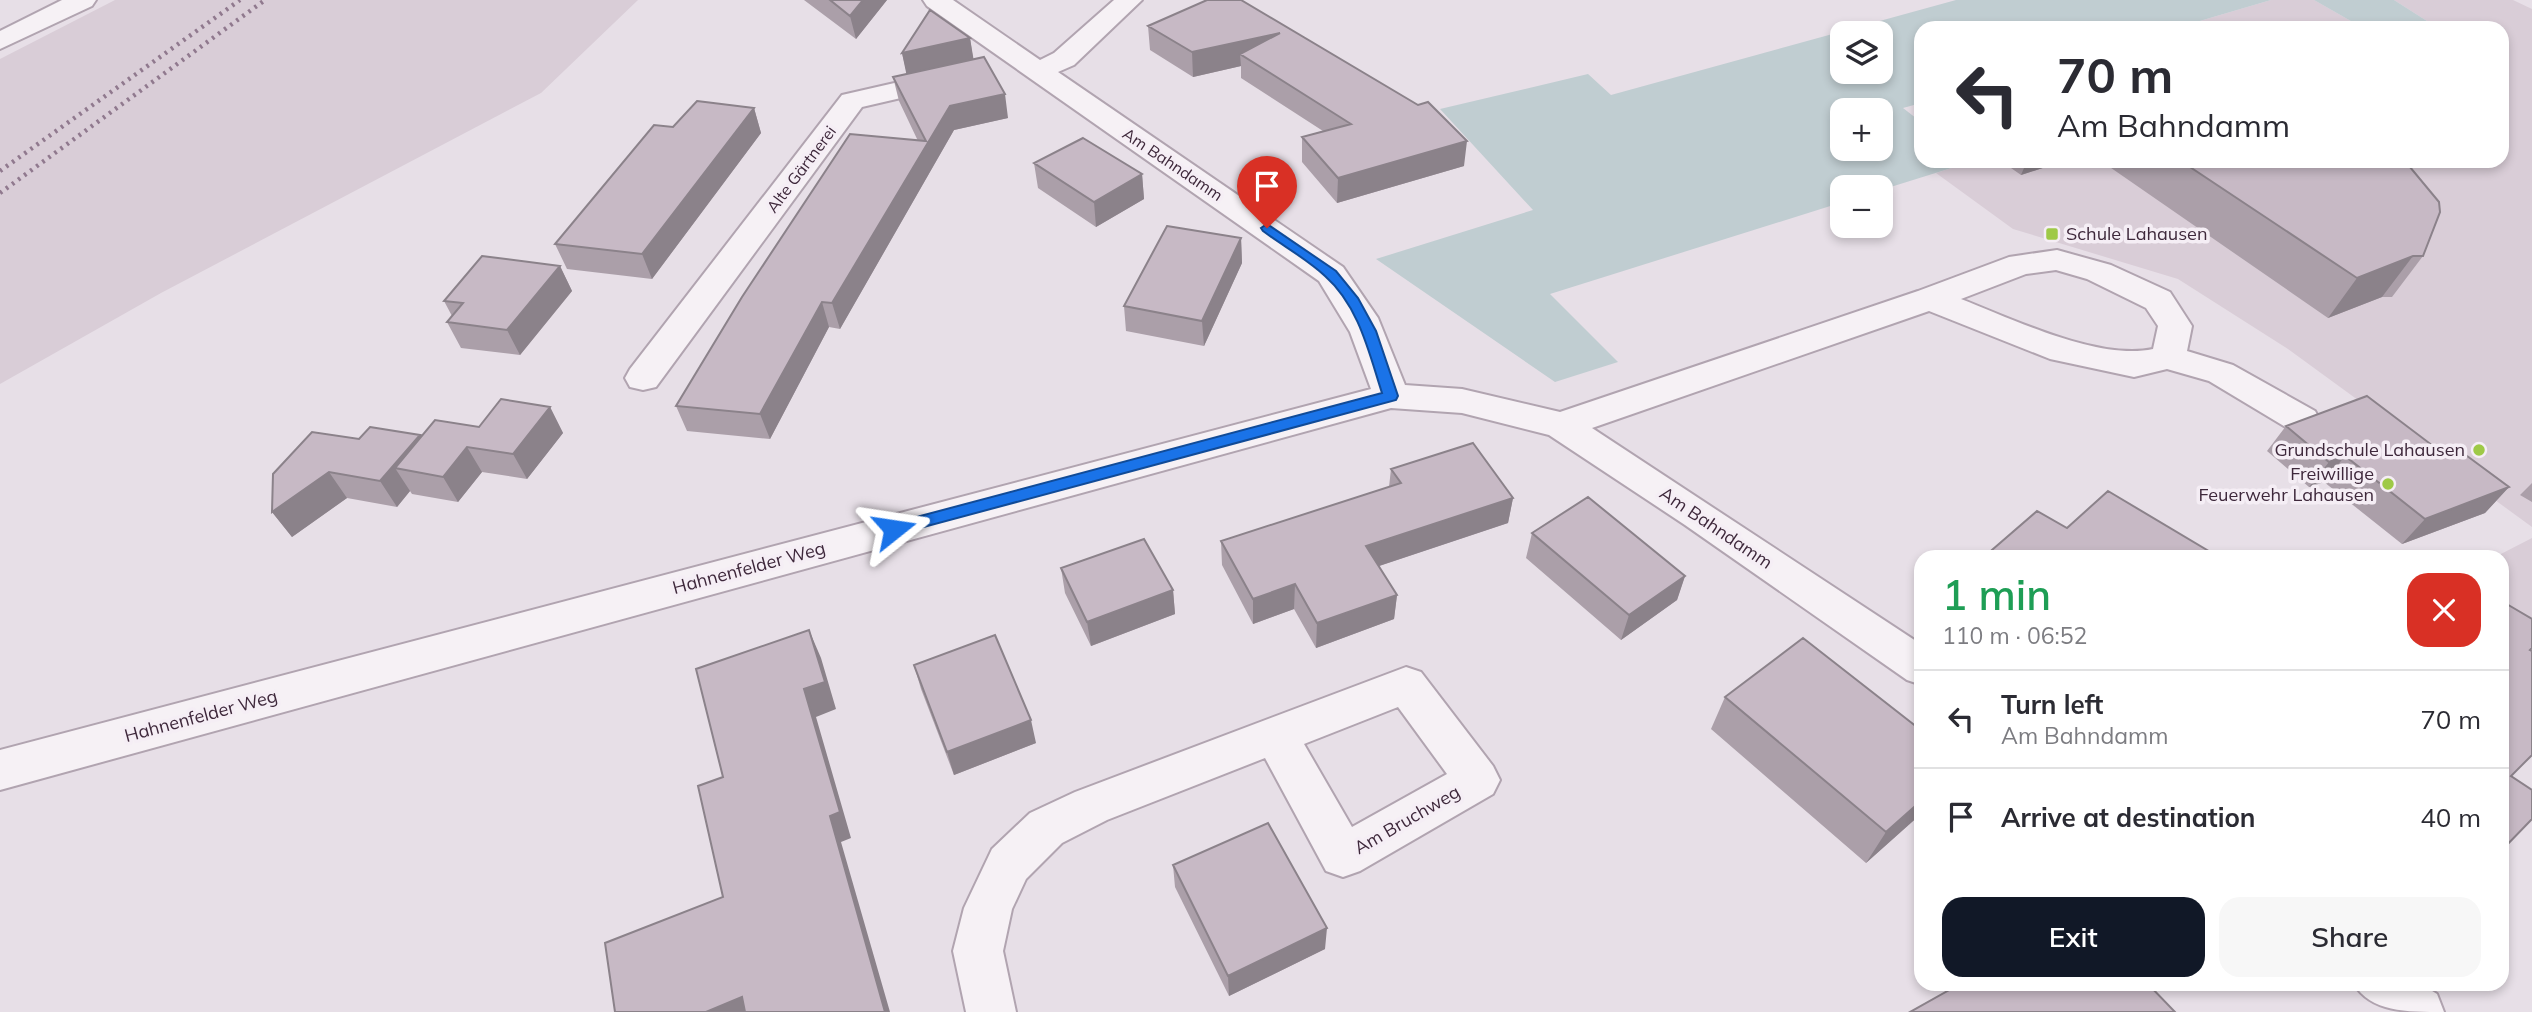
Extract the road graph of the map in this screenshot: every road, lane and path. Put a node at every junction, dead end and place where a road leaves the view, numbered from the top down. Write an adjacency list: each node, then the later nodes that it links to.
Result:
1 (83, 0): 4 (street)
2 (936, 0): 5 (street, Am Bahndamm)
3 (1129, 0): 5 (street, Alte Gärtnerei)
4 (0, 41)
5 (1031, 66): 8 (street, Alte Gärtnerei); 9 (street, Am Bahndamm)
6 (1930, 299): 7 (street); 7 (street); 12 (street)
7 (2168, 356): 11 (street)
8 (643, 378)
9 (1391, 396): 10 (street, Hahnenfelder Weg); 15 (street, Hahnenfelder Weg)
10 (1501, 409): 12 (street, Am Bahndamm)
11 (2302, 420)
12 (1561, 425): 13 (street, Am Bahndamm)
13 (1914, 663)
14 (1275, 734): 17 (street)
15 (0, 770)
16 (2389, 991): 18 (street)
17 (991, 1012)
18 (2419, 1012)

